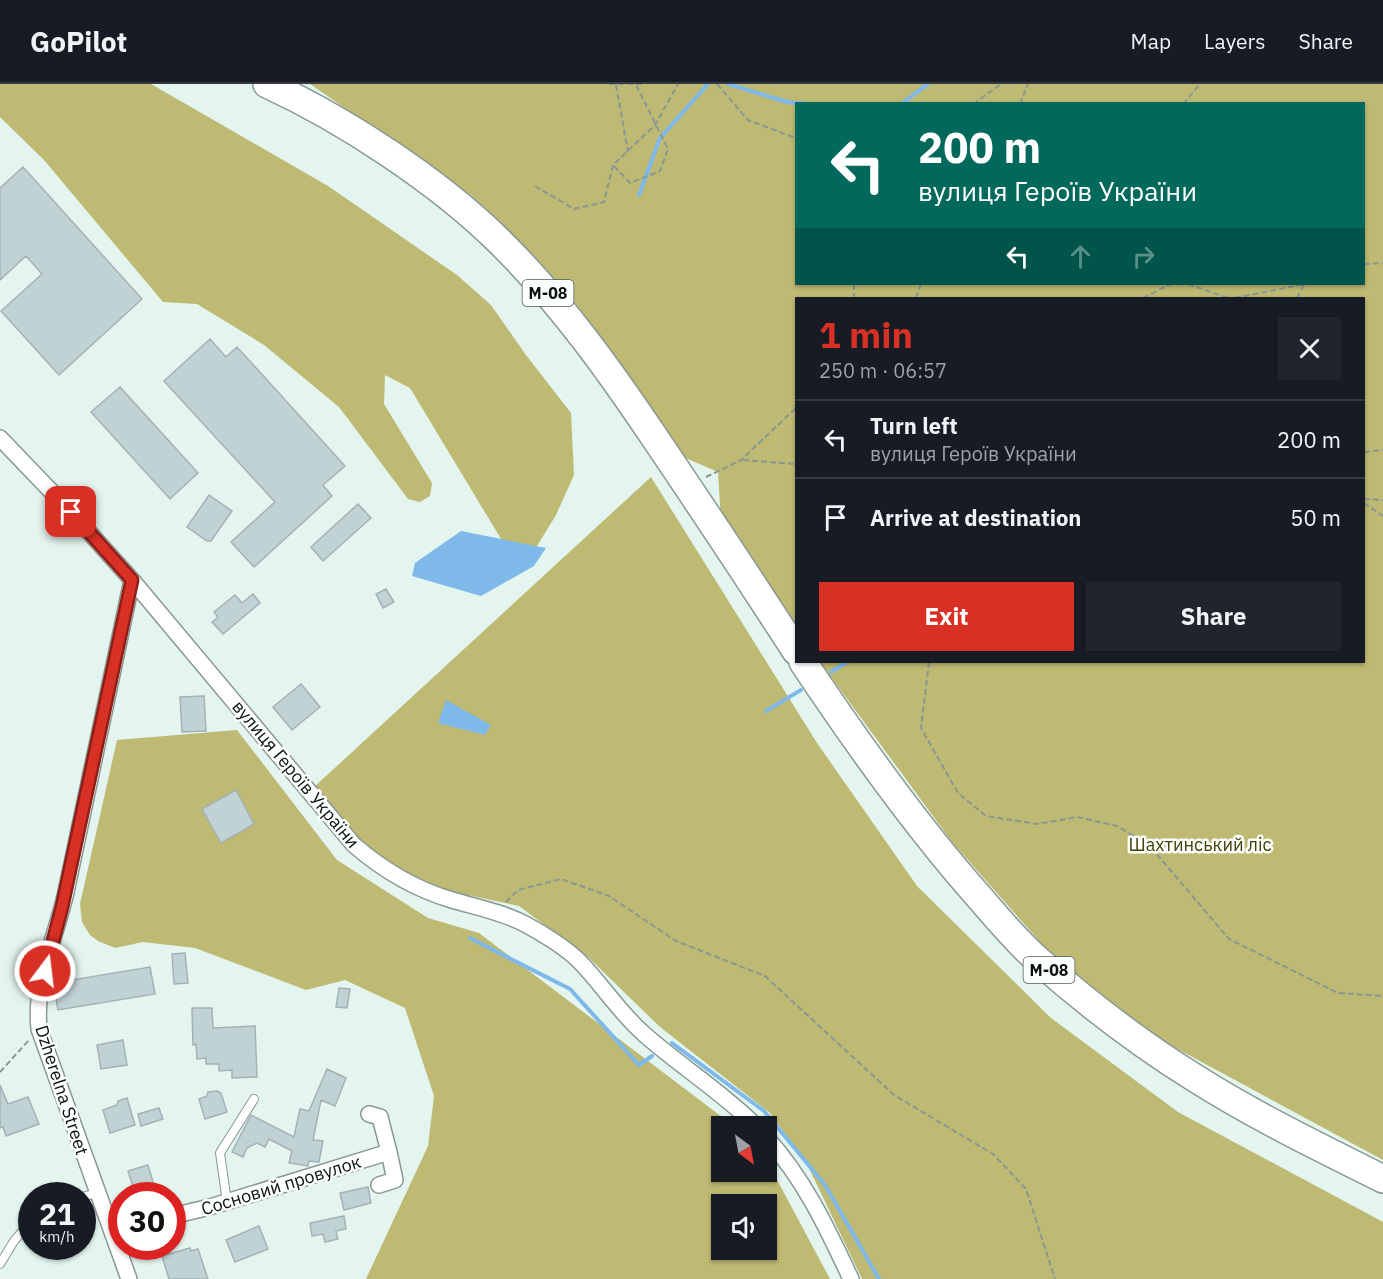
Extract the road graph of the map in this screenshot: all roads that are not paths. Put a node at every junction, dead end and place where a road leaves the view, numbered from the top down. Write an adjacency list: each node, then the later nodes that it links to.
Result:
1 (267, 84): 4 (highway, М-08)
2 (0, 438): 3 (street, вулиця Героїв України)
3 (132, 580): 8 (street, вулиця Героїв України); 12 (street, Dzherelna Street)
4 (795, 649)
5 (804, 663): 11 (highway, М-08)
6 (254, 1099): 15 (lane)
7 (369, 1114): 10 (street, Сосновий провулок)
8 (746, 1116)
9 (777, 1151): 22 (street)
10 (389, 1152): 13 (street, Сосновий провулок); 15 (street, Сосновий провулок)
11 (1383, 1179)
12 (86, 1182)
13 (380, 1185)
14 (96, 1202): 17 (street, Dzherelna Street)
15 (227, 1202): 16 (street, Сосновий провулок)
16 (186, 1212)
17 (108, 1217)
18 (18, 1236): 20 (lane)
19 (124, 1260): 21 (street, Dzherelna Street)
20 (0, 1264)
21 (129, 1279)
22 (851, 1279)

